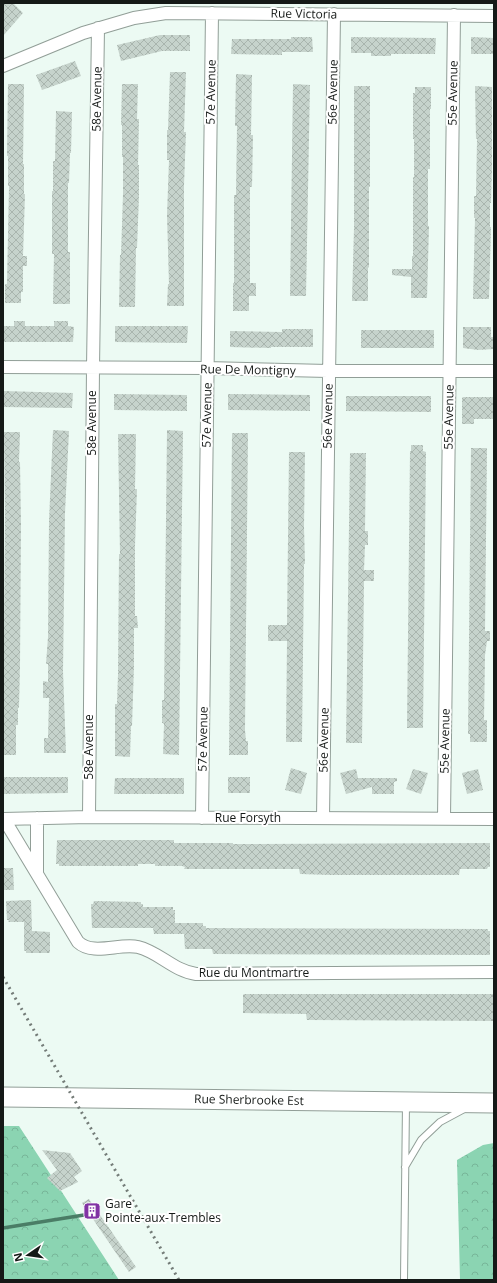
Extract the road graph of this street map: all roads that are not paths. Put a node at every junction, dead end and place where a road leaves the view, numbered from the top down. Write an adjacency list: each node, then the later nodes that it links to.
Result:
1 (212, 13): 2 (street, Rue Victoria); 5 (street, Rue Victoria); 9 (street, 57e Avenue)
2 (334, 14): 3 (street, Rue Victoria); 10 (street, 56e Avenue)
3 (454, 15): 4 (street, Rue Victoria); 11 (street, 55e Avenue)
4 (494, 16)
5 (98, 28): 6 (street, Rue Victoria); 8 (street, 58e Avenue)
6 (3, 66)
7 (3, 367): 8 (street, Rue De Montigny)
8 (93, 368): 9 (street, Rue De Montigny); 13 (street, 58e Avenue)
9 (207, 368): 10 (street, Rue De Montigny); 15 (street, 57e Avenue)
10 (328, 371): 11 (street, Rue De Montigny); 16 (street, 56e Avenue)
11 (450, 371): 12 (street, Rue De Montigny); 17 (street, 55e Avenue)
12 (494, 371)
13 (89, 817): 14 (street, Rue Forsyth); 15 (street, Rue Forsyth)
14 (38, 818): 18 (street, Rue Forsyth); 20 (street)
15 (202, 818): 16 (street, Rue Forsyth)
16 (323, 818): 17 (street, Rue Forsyth)
17 (444, 818): 19 (street, Rue Forsyth)
18 (3, 819): 20 (street, Rue du Montmartre)
19 (494, 819)
20 (37, 874): 21 (street, Rue du Montmartre)
21 (494, 972)
22 (3, 1097): 23 (main road, Rue Sherbrooke Est)
23 (406, 1102): 24 (main road, Rue Sherbrooke Est); 25 (lane)
24 (485, 1103): 25 (lane)
25 (405, 1168): 26 (lane)
26 (404, 1280)

